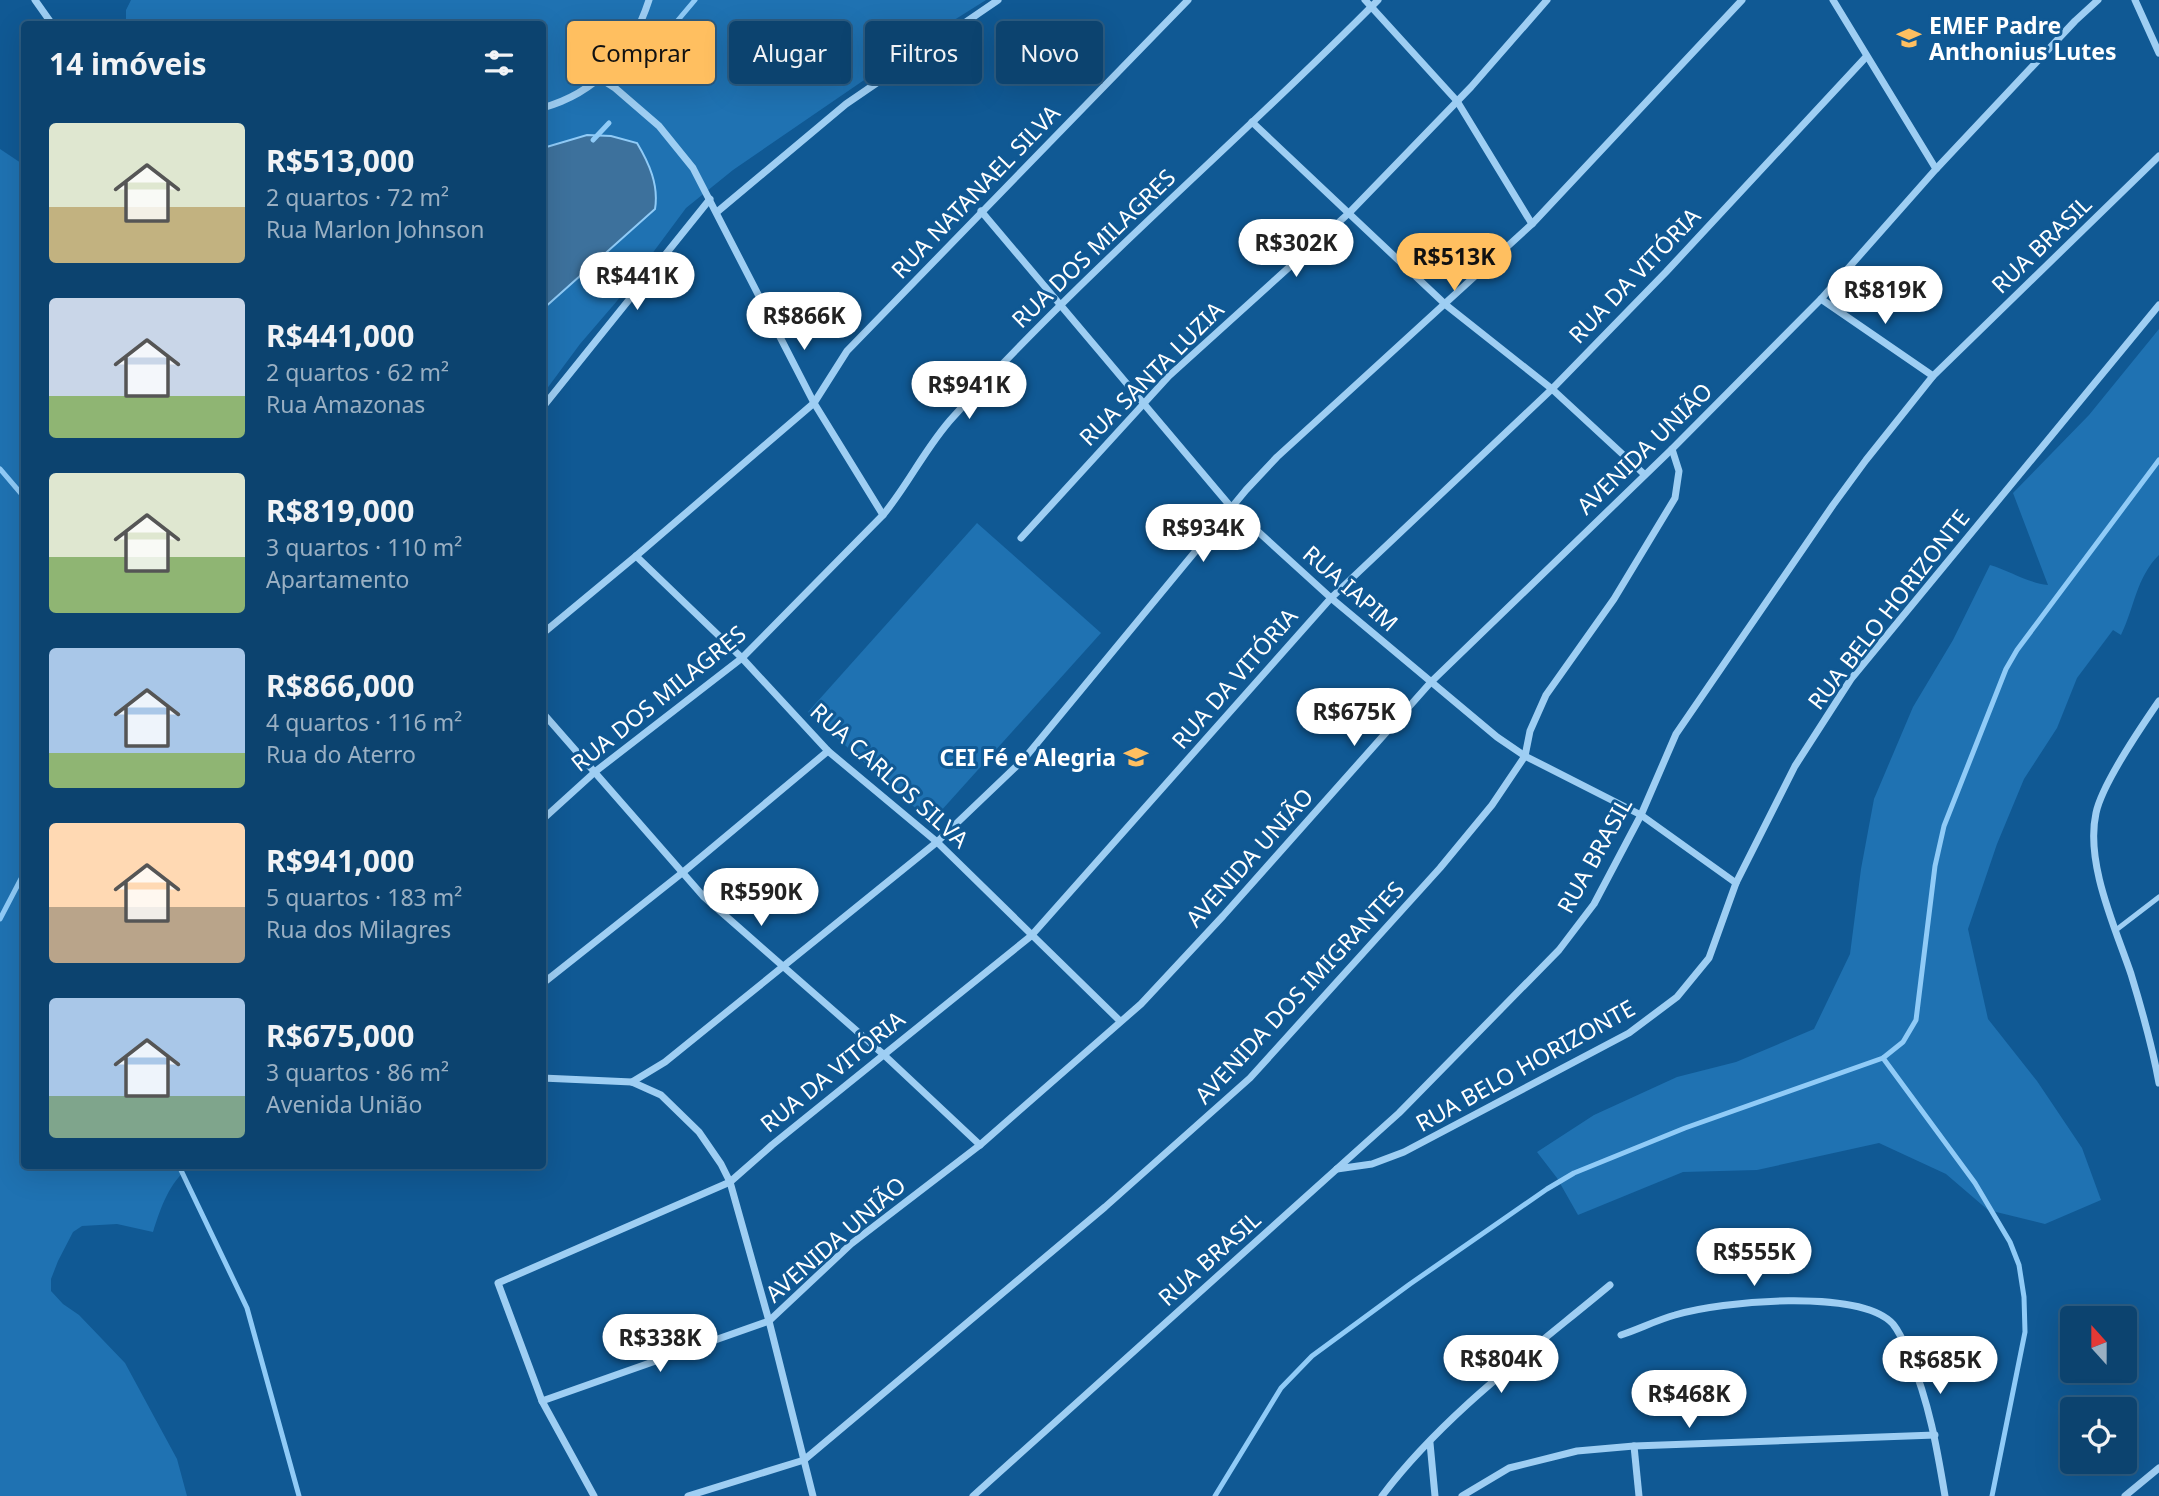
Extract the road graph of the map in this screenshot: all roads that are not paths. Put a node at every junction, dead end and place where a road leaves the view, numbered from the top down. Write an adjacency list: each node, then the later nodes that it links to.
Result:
1 (35, 0): 13 (street)
2 (649, 0): 14 (street)
3 (998, 0): 26 (street)
4 (1188, 0): 25 (street, RUA NATANAEL SILVA)
5 (1365, 0): 12 (street)
6 (1378, 0): 12 (street, RUA DOS MILAGRES)
7 (1547, 0): 19 (street, RUA SANTA LUZIA)
8 (1742, 0): 28 (street)
9 (1833, 0): 16 (street)
10 (2098, 0): 23 (street, AVENIDA UNIÃO)
11 (2135, 0): 15 (street)
12 (1371, 7): 19 (street); 21 (street, RUA DOS MILAGRES)
13 (50, 21)
14 (642, 21)
15 (2159, 53)
16 (1866, 57): 23 (street); 34 (street, RUA DA VITÓRIA)
17 (593, 84): 20 (street)
18 (609, 84): 24 (street)
19 (1457, 101): 27 (street, RUA SANTA LUZIA); 28 (street)
20 (546, 106)
21 (1252, 122): 27 (street); 30 (street, RUA DOS MILAGRES)
22 (2159, 156): 33 (street, RUA BRASIL)
23 (1936, 169): 29 (street, AVENIDA UNIÃO)
24 (710, 199): 26 (street); 35 (street)
25 (981, 211): 30 (street, RUA IAPIM); 36 (street, RUA NATANAEL SILVA)
26 (716, 212): 36 (street)
27 (1349, 214): 31 (street); 37 (street, RUA SANTA LUZIA)
28 (1532, 223): 31 (street)
29 (1821, 299): 33 (street); 38 (street, AVENIDA UNIÃO)
30 (1059, 305): 37 (street, RUA IAPIM); 41 (street, RUA DOS MILAGRES)
31 (1446, 305): 34 (street); 40 (street)
32 (2159, 305): 57 (street, RUA BELO HORIZONTE)
33 (1933, 376): 53 (street, RUA BRASIL)
34 (1552, 388): 39 (street); 44 (street, RUA DA VITÓRIA)
35 (546, 403)
36 (814, 403): 41 (street); 43 (street, RUA NATANAEL SILVA)
37 (1143, 404): 40 (street, RUA IAPIM); 42 (street, RUA SANTA LUZIA)
38 (1672, 449): 39 (street, AVENIDA UNIÃO); 51 (street, AVENIDA DOS IMIGRANTES)
39 (1644, 474): 47 (street, AVENIDA UNIÃO)
40 (1231, 507): 44 (street, RUA IAPIM); 55 (street)
41 (883, 515): 46 (street, RUA DOS MILAGRES)
42 (1021, 538)
43 (636, 556): 45 (street, RUA NATANAEL SILVA); 46 (street, RUA CARLOS SILVA)
44 (1331, 598): 47 (street, RUA IAPIM); 60 (street, RUA DA VITÓRIA)
45 (546, 631)
46 (742, 658): 50 (street, RUA CARLOS SILVA); 52 (street, RUA DOS MILAGRES)
47 (1431, 682): 51 (street, RUA IAPIM); 63 (street, AVENIDA UNIÃO)
48 (2159, 701): 59 (street)
49 (546, 716): 52 (street)
50 (828, 751): 55 (street, RUA CARLOS SILVA); 56 (street)
51 (1525, 756): 53 (street, RUA IAPIM); 78 (street, AVENIDA DOS IMIGRANTES)
52 (596, 771): 54 (street, RUA DOS MILAGRES); 56 (street)
53 (1640, 815): 57 (street, RUA IAPIM); 69 (street, RUA BRASIL)
54 (546, 816)
55 (937, 842): 60 (street, RUA CARLOS SILVA); 61 (street)
56 (682, 873): 61 (street); 62 (street)
57 (1736, 883): 69 (street, RUA BELO HORIZONTE)
58 (2159, 897): 59 (lane)
59 (2116, 930): 67 (street)
60 (1031, 936): 63 (street, RUA CARLOS SILVA); 64 (street, RUA DA VITÓRIA)
61 (784, 965): 64 (street); 66 (street)
62 (546, 981)
63 (1120, 1021): 68 (street, AVENIDA UNIÃO)
64 (883, 1054): 68 (street); 70 (street, RUA DA VITÓRIA)
65 (546, 1078): 66 (street)
66 (632, 1082): 70 (street)
67 (2159, 1083)
68 (980, 1144): 72 (street, AVENIDA UNIÃO)
69 (1336, 1169): 83 (street, RUA BRASIL)
70 (730, 1182): 72 (street); 74 (street, RUA DA VITÓRIA)
71 (1610, 1285): 76 (street)
72 (769, 1321): 74 (street, AVENIDA UNIÃO); 78 (street)
73 (1621, 1335): 75 (street)
74 (542, 1401): 80 (street)
75 (1935, 1435): 77 (street); 88 (street)
76 (1430, 1443): 84 (street); 85 (street)
77 (1634, 1446): 86 (street); 87 (street)
78 (804, 1460): 81 (street, AVENIDA DOS IMIGRANTES); 82 (street)
79 (2159, 1468): 89 (street)
80 (594, 1496)
81 (688, 1496)
82 (813, 1496)
83 (973, 1496)
84 (1382, 1496)
85 (1435, 1496)
86 (1462, 1496)
87 (1639, 1496)
88 (1945, 1496)
89 (2125, 1496)

